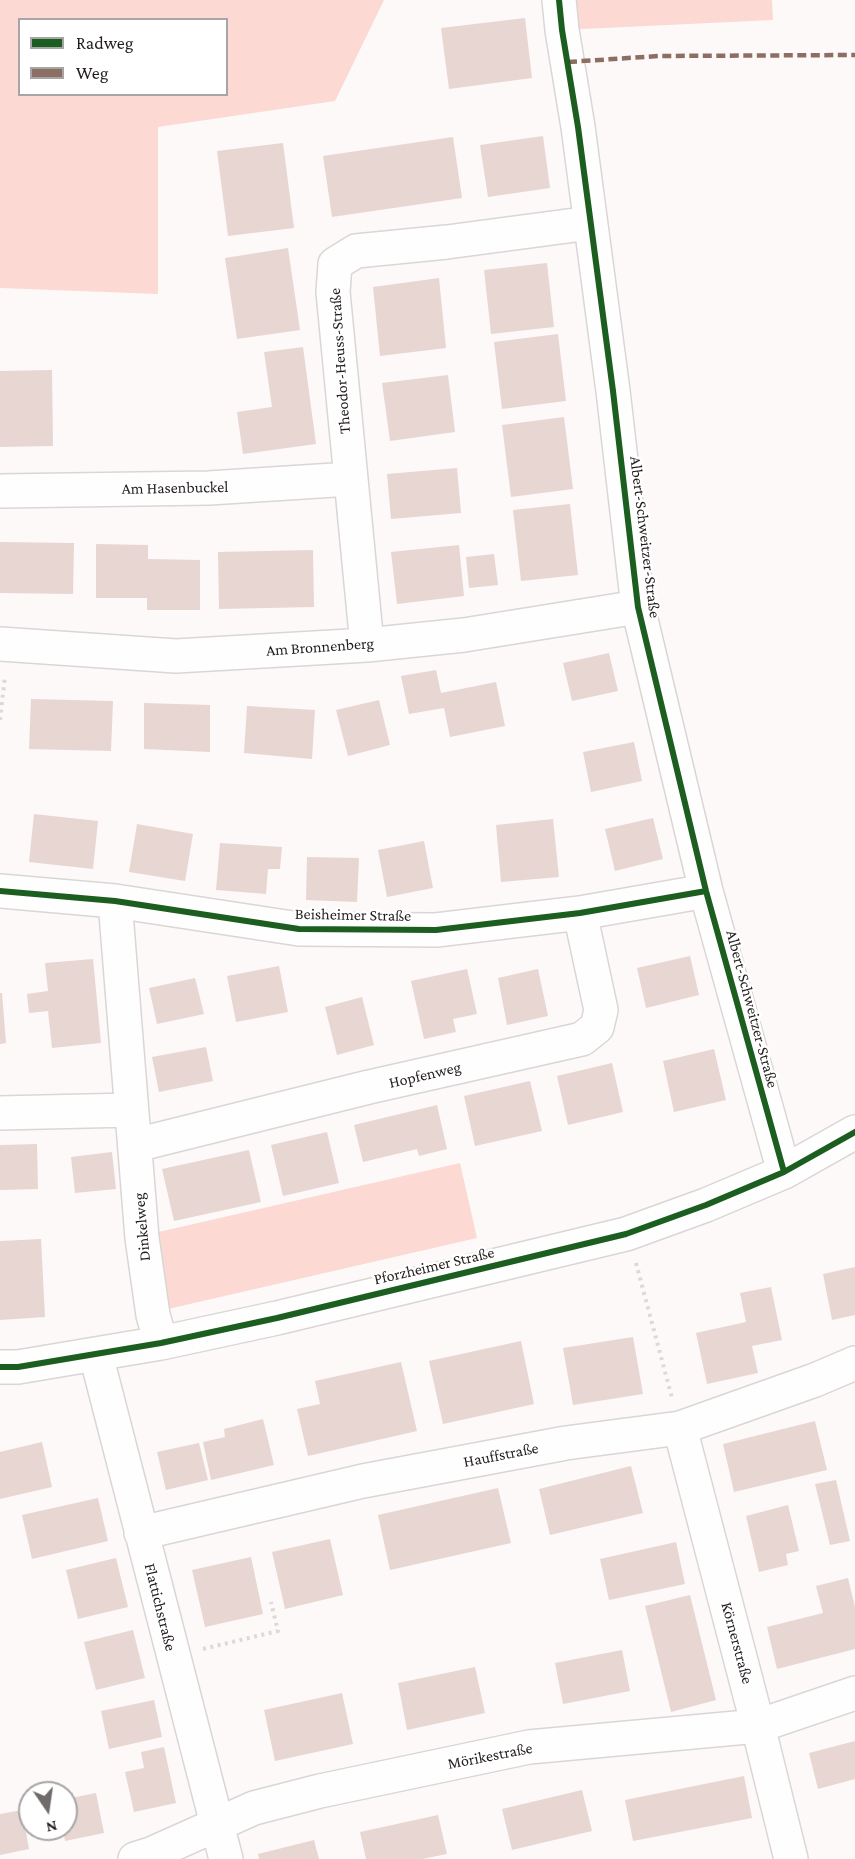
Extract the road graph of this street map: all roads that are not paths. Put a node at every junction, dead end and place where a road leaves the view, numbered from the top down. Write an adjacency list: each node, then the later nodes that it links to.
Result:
1 (559, 0): 2 (street, Albert-Schweitzer-Straße)
2 (590, 223): 3 (street, Theodor-Heuss-Straße); 5 (street, Albert-Schweitzer-Straße)
3 (350, 479): 4 (street, Am Hasenbuckel); 7 (street, Theodor-Heuss-Straße)
4 (0, 491)
5 (638, 607): 7 (street, Am Bronnenberg); 9 (street, Albert-Schweitzer-Straße)
6 (4, 645): 7 (street, Am Bronnenberg)
7 (367, 645)
8 (0, 891): 10 (street, Beisheimer Straße)
9 (706, 891): 11 (street, Beisheimer Straße); 16 (street, Albert-Schweitzer-Straße)
10 (115, 901): 11 (street, Beisheimer Straße); 12 (street, Dinkelweg)
11 (580, 912): 15 (street, Hopfenweg)
12 (131, 1110): 13 (street); 15 (street, Dinkelweg)
13 (0, 1113)
14 (855, 1132): 16 (street, Pforzheimer Straße)
15 (136, 1145): 17 (street, Dinkelweg)
16 (784, 1172): 17 (street, Pforzheimer Straße)
17 (160, 1343): 18 (street, Pforzheimer Straße)
18 (96, 1355): 20 (street, Pforzheimer Straße); 22 (street, Flattichstraße)
19 (855, 1363): 21 (street, Hauffstraße)
20 (0, 1367)
21 (680, 1428): 22 (street, Hauffstraße); 24 (street, Körnerstraße)
22 (141, 1533): 25 (street, Flattichstraße)
23 (855, 1693): 24 (street, Mörikestraße)
24 (758, 1726): 25 (street, Mörikestraße); 28 (street, Körnerstraße)
25 (217, 1826): 26 (street, Mörikestraße); 27 (street, Flattichstraße)
26 (135, 1859)
27 (226, 1859)
28 (791, 1859)

